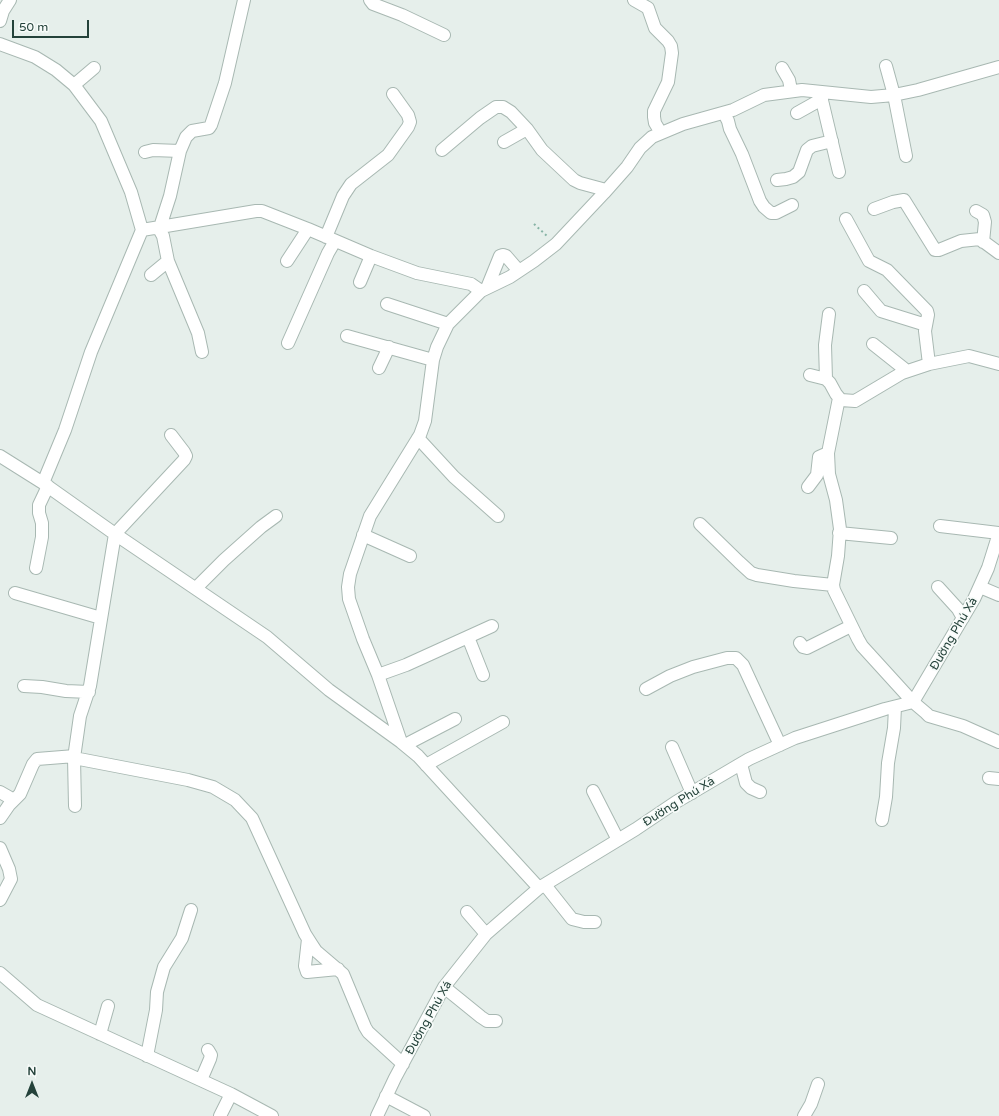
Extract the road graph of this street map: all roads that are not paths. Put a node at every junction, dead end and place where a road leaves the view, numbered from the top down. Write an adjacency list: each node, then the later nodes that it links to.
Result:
1 (10, 0): 5 (street)
2 (244, 0): 24 (street)
3 (370, 0): 6 (street)
4 (634, 0): 20 (street)
5 (0, 21)
6 (444, 35)
7 (0, 44): 12 (street)
8 (886, 66): 16 (street)
9 (999, 67): 16 (street)
10 (94, 68): 12 (street)
11 (782, 68): 13 (street)
12 (74, 85): 36 (street)
13 (791, 90): 15 (street); 17 (street)
14 (393, 94): 37 (street)
15 (821, 95): 16 (street); 18 (street); 21 (street)
16 (894, 95): 26 (street)
17 (724, 113): 20 (street); 30 (street)
18 (797, 113)
19 (527, 129): 22 (street); 23 (street); 29 (street)
20 (662, 133): 29 (street)
21 (832, 141): 27 (street); 28 (street)
22 (504, 142)
23 (442, 150)
24 (180, 151): 25 (street); 34 (street)
25 (145, 152)
26 (906, 156)
27 (839, 172)
28 (777, 180)
29 (606, 190): 43 (street)
30 (792, 205)
31 (874, 210): 38 (street)
32 (976, 211): 38 (street)
33 (846, 219): 51 (street)
34 (159, 227): 35 (street); 36 (street); 41 (street)
35 (308, 229): 37 (street); 42 (street)
36 (142, 230): 69 (street)
37 (331, 239): 40 (street); 53 (street)
38 (983, 242): 39 (street)
39 (999, 254)
40 (371, 256): 45 (street); 46 (street)
41 (168, 261): 44 (street); 56 (street)
42 (287, 261)
43 (519, 271): 46 (street); 46 (street)
44 (151, 275)
45 (360, 282)
46 (484, 289): 50 (street)
47 (864, 291): 51 (street)
48 (387, 304): 50 (street)
49 (829, 314): 63 (street)
50 (448, 324): 57 (street)
51 (926, 324): 58 (street)
52 (347, 336): 55 (street)
53 (288, 343)
54 (873, 344): 61 (street)
55 (389, 347): 57 (street); 60 (street)
56 (202, 352)
57 (433, 360): 66 (street)
58 (929, 364): 59 (street); 61 (street)
59 (999, 364)
60 (379, 368)
61 (907, 371): 64 (street)
62 (810, 375): 63 (street)
63 (826, 379): 64 (street)
64 (839, 398): 67 (street)
65 (171, 435): 77 (street)
66 (418, 438): 72 (street); 78 (street)
67 (828, 453): 70 (street); 75 (street)
68 (0, 456): 69 (street)
69 (45, 484): 77 (street); 81 (street)
70 (808, 487)
71 (276, 516): 84 (street)
72 (498, 516)
73 (700, 524): 82 (street)
74 (940, 526): 76 (street)
75 (840, 533): 79 (street); 82 (street)
76 (999, 533): 83 (street, Đường Phú Xá)
77 (115, 534): 84 (street); 88 (street)
78 (363, 536): 80 (street); 94 (street)
79 (891, 538)
80 (410, 556)
81 (36, 568)
82 (833, 585): 91 (street)
83 (980, 587): 87 (street); 89 (street, Đường Phú Xá)
84 (196, 588): 104 (street)
85 (938, 588): 89 (street)
86 (15, 593): 88 (street)
87 (999, 595)
88 (101, 618): 98 (street)
89 (963, 618): 99 (street, Đường Phú Xá)
90 (492, 626): 92 (street)
91 (851, 626): 93 (street); 99 (street)
92 (468, 637): 94 (street); 95 (street)
93 (800, 643)
94 (378, 675): 104 (street)
95 (483, 675)
96 (24, 686): 98 (street)
97 (646, 689): 105 (street)
98 (89, 692): 107 (street)
99 (914, 702): 100 (street, Đường Phú Xá); 103 (street)
100 (895, 707): 105 (street, Đường Phú Xá); 117 (street)
101 (455, 719): 104 (street)
102 (503, 722): 109 (street)
103 (999, 742)
104 (403, 744): 109 (street)
105 (780, 745): 108 (street, Đường Phú Xá)
106 (672, 747): 113 (street)
107 (75, 757): 114 (street); 115 (street); 126 (street)
108 (741, 764): 112 (street); 113 (street, Đường Phú Xá)
109 (426, 765): 120 (street)
110 (592, 791): 118 (street)
111 (0, 792): 114 (street)
112 (760, 792)
113 (692, 793): 118 (street, Đường Phú Xá)
114 (14, 800): 116 (street)
115 (75, 806)
116 (0, 818)
117 (882, 820)
118 (618, 840): 120 (street, Đường Phú Xá)
119 (0, 848): 121 (street)
120 (542, 886): 124 (street); 125 (street, Đường Phú Xá)
121 (0, 900)
122 (191, 910): 134 (street)
123 (467, 912): 125 (street)
124 (595, 922)
125 (486, 934): 129 (street, Đường Phú Xá)
126 (308, 939): 127 (street); 127 (street)
127 (338, 969): 135 (street)
128 (0, 973): 132 (street)
129 (444, 987): 131 (street); 135 (street, Đường Phú Xá)
130 (108, 1006): 132 (street)
131 (496, 1021)
132 (100, 1034): 134 (street)
133 (208, 1050): 136 (street)
134 (147, 1056): 136 (street)
135 (403, 1064): 139 (street, Đường Phú Xá)
136 (201, 1080): 138 (street)
137 (818, 1084): 144 (street)
138 (231, 1094): 140 (street); 141 (street)
139 (386, 1096): 142 (street, Đường Phú Xá); 143 (street)
140 (220, 1116)
141 (272, 1116)
142 (377, 1116)
143 (424, 1116)
144 (804, 1116)

